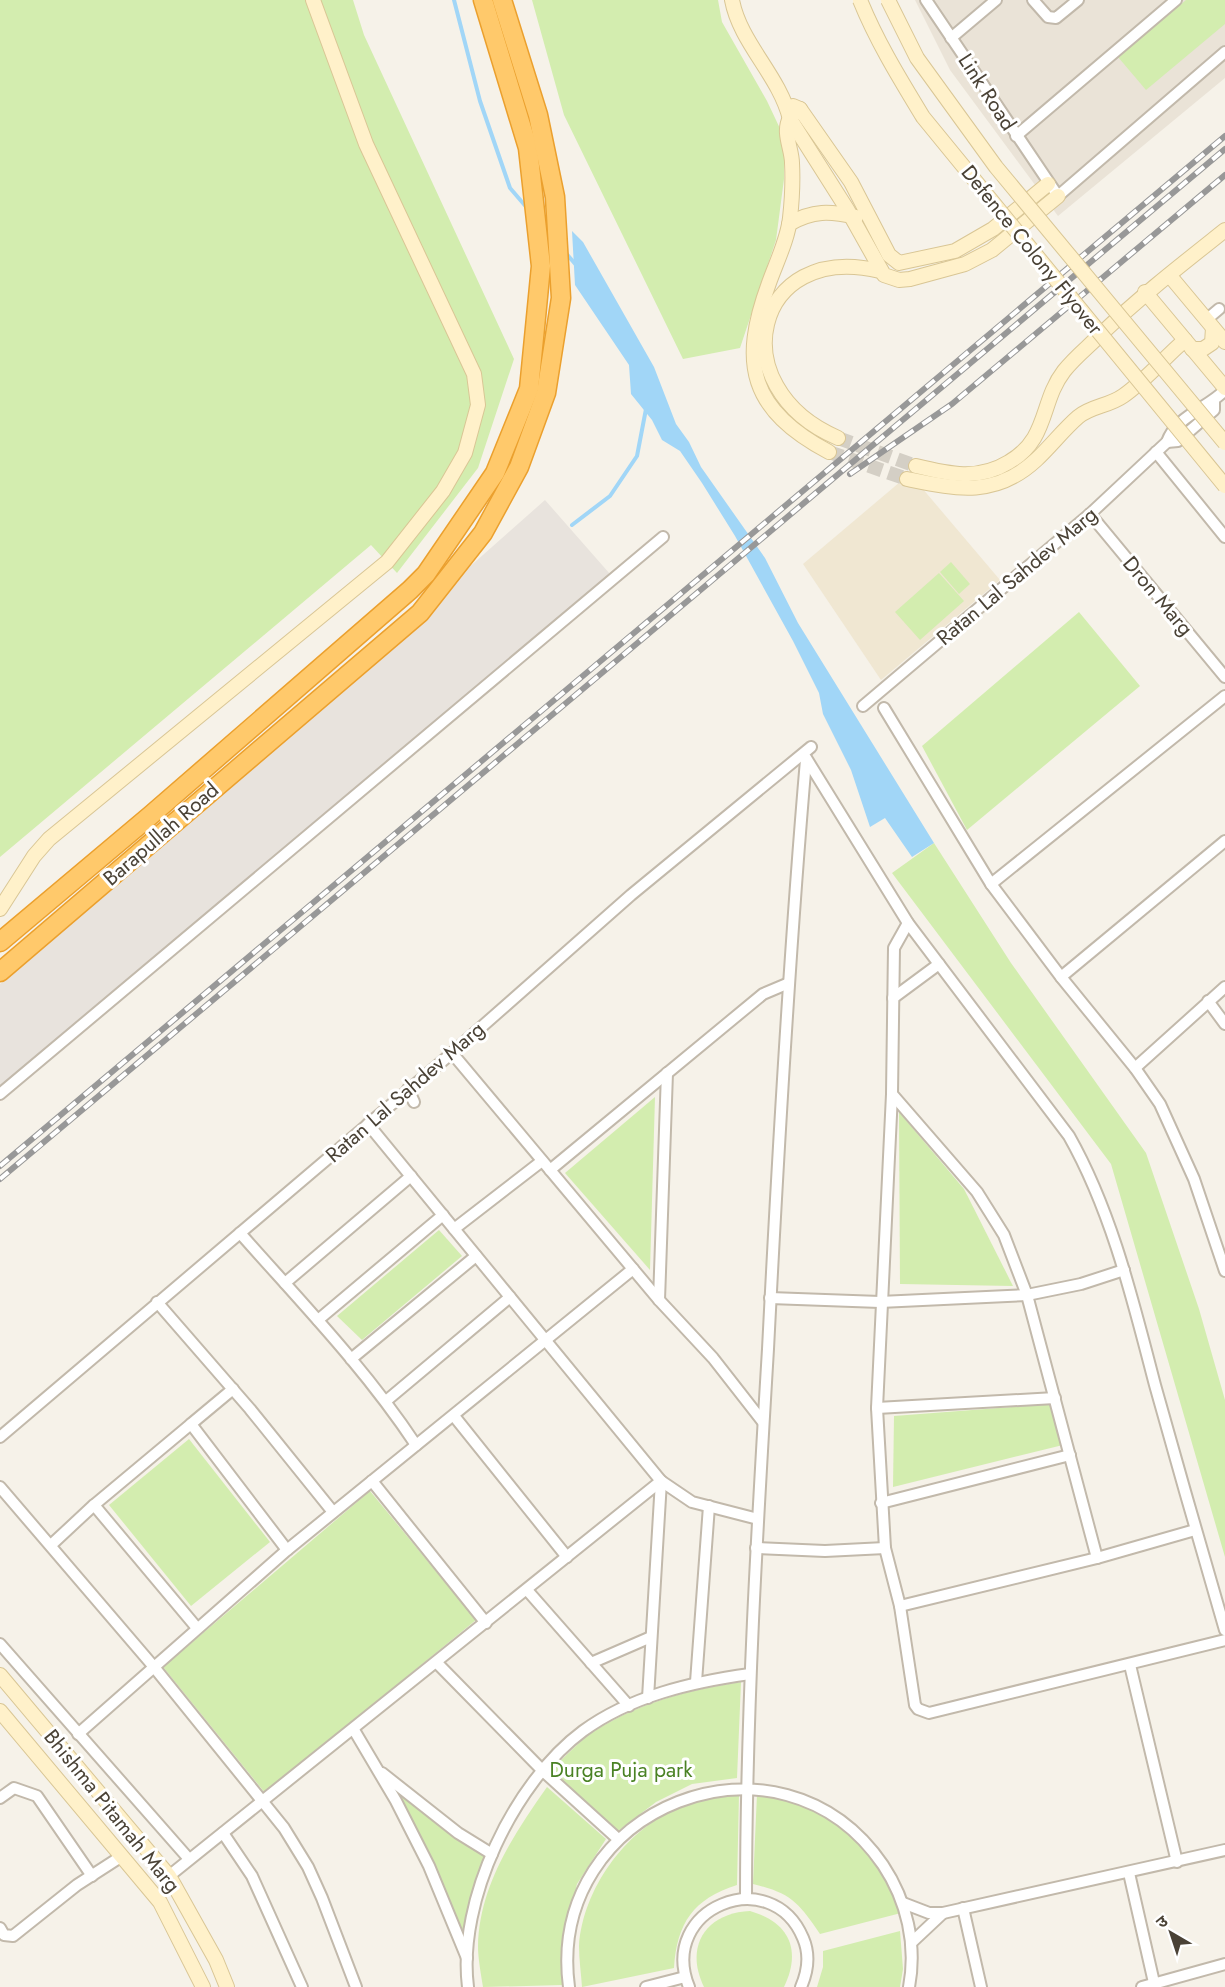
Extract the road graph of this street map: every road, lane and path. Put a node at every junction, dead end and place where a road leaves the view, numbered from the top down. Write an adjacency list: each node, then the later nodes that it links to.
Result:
1 (313, 0): 47 (street)
2 (483, 0): 49 (highway, Barapullah Road)
3 (502, 0): 51 (highway, Barapullah Road)
4 (732, 0): 14 (street)
5 (860, 0): 36 (street, Defence Colony Flyover, bridge)
6 (888, 0): 31 (street, Defence Colony Flyover, bridge)
7 (926, 0): 12 (street, Link Road)
8 (996, 0): 12 (street)
9 (1033, 0): 10 (street)
10 (1078, 0)
11 (1176, 0): 15 (street)
12 (951, 38): 15 (street, Link Road)
13 (1225, 52): 17 (street)
14 (795, 114): 18 (street); 19 (street); 20 (street)
15 (1016, 136): 16 (street, Link Road)
16 (1048, 184): 17 (street, Link Road); 19 (street)
17 (1058, 196): 22 (street)
18 (851, 216): 19 (street); 20 (street); 22 (street)
19 (872, 221)
20 (789, 224): 32 (street)
21 (1225, 230): 23 (street)
22 (880, 271): 30 (street)
23 (1172, 273): 24 (street); 26 (street)
24 (1146, 292): 28 (street); 34 (street)
25 (1219, 309): 26 (street)
26 (1210, 324): 27 (street); 28 (street)
27 (1225, 342)
28 (1188, 345): 29 (street); 35 (street)
29 (1225, 389): 33 (street, Ratan Lal Sahdev Marg)
30 (838, 438)
31 (1225, 443)
32 (829, 452)
33 (1156, 452): 37 (street, Ratan Lal Sahdev Marg); 39 (street)
34 (916, 466)
35 (907, 479)
36 (1225, 486)
37 (1090, 514): 40 (street, Dron Marg); 42 (street, Ratan Lal Sahdev Marg)
38 (663, 537): 62 (street)
39 (1225, 537)
40 (1225, 677)
41 (1225, 696): 46 (street)
42 (864, 706)
43 (884, 708): 46 (street)
44 (812, 747): 58 (street, Ratan Lal Sahdev Marg)
45 (1225, 841): 52 (street)
46 (990, 884): 52 (street)
47 (0, 909)
48 (908, 923): 50 (street); 53 (street); 55 (street)
49 (0, 942)
50 (939, 964): 55 (street); 75 (street)
51 (0, 972)
52 (1060, 977): 59 (street)
53 (789, 983): 60 (street); 81 (street)
54 (1225, 987): 56 (street)
55 (894, 998): 63 (street)
56 (1208, 1001): 57 (street); 59 (street)
57 (1225, 1024)
58 (452, 1053): 61 (street, Ratan Lal Sahdev Marg); 66 (street)
59 (1135, 1068): 76 (street)
60 (667, 1073): 67 (street); 82 (street)
61 (408, 1089): 64 (street); 65 (street, Ratan Lal Sahdev Marg)
62 (0, 1094)
63 (892, 1094): 79 (street); 84 (street)
64 (414, 1102)
65 (368, 1124): 68 (street); 71 (street, Ratan Lal Sahdev Marg)
66 (542, 1161): 67 (street); 70 (street)
67 (550, 1170): 74 (street)
68 (411, 1176): 69 (street); 78 (street)
69 (443, 1215): 70 (street); 85 (street)
70 (454, 1229): 72 (street)
71 (240, 1233): 73 (street, Ratan Lal Sahdev Marg); 78 (street)
72 (476, 1256): 80 (street); 87 (street)
73 (203, 1264): 77 (street); 83 (street, Ratan Lal Sahdev Marg)
74 (633, 1269): 82 (street); 86 (street)
75 (1124, 1270): 79 (street); 106 (street)
76 (1225, 1271)
77 (211, 1274)
78 (285, 1283): 85 (street)
79 (1027, 1295): 84 (street); 89 (street)
80 (510, 1297): 86 (street); 90 (street)
81 (770, 1298): 84 (street); 93 (street)
82 (659, 1300): 93 (street)
83 (157, 1302): 88 (street); 95 (street, Ratan Lal Sahdev Marg)
84 (880, 1302): 91 (street)
85 (318, 1320): 87 (street)
86 (546, 1340): 92 (street); 99 (street)
87 (351, 1359): 90 (street)
88 (233, 1389): 94 (street); 104 (street)
89 (1054, 1398): 91 (street); 97 (street)
90 (386, 1401): 96 (street)
91 (877, 1408): 101 (street)
92 (453, 1416): 96 (street); 111 (street)
93 (764, 1422): 105 (street)
94 (191, 1424): 102 (street); 110 (street)
95 (0, 1437)
96 (416, 1445): 98 (street)
97 (1070, 1455): 101 (street); 112 (street)
98 (372, 1481): 104 (street); 115 (street)
99 (662, 1481): 103 (street); 111 (street); 118 (street)
100 (0, 1487): 107 (street)
101 (881, 1503): 109 (street)
102 (94, 1505): 107 (street); 116 (street)
103 (709, 1506): 105 (street); 127 (street)
104 (333, 1512): 110 (street)
105 (758, 1519): 108 (street)
106 (1195, 1530): 112 (street); 117 (street)
107 (51, 1545): 124 (street)
108 (756, 1548): 109 (street); 125 (street)
109 (885, 1548): 114 (street)
110 (287, 1550): 116 (street)
111 (567, 1557): 113 (street)
112 (1097, 1558): 114 (street)
113 (527, 1590): 115 (street); 122 (street)
114 (900, 1606): 123 (street)
115 (486, 1623): 121 (street)
116 (197, 1628): 124 (street)
117 (1225, 1630)
118 (651, 1637): 122 (street); 128 (street)
119 (1225, 1640): 123 (street)
120 (0, 1644): 132 (street)
121 (437, 1663): 131 (street); 134 (street)
122 (591, 1663): 129 (street)
123 (1130, 1665): 144 (street)
124 (154, 1667): 132 (street); 137 (street)
125 (750, 1674): 127 (street); 135 (street)
126 (0, 1675): 147 (street, Bhishma Pitamah Marg)
127 (696, 1682): 128 (street)
128 (648, 1698): 129 (street)
129 (629, 1706): 134 (street)
130 (0, 1711): 142 (street, Bhishma Pitamah Marg)
131 (354, 1730): 133 (street); 137 (street)
132 (78, 1734): 143 (street)
133 (377, 1769): 141 (street); 154 (street)
134 (543, 1772): 139 (street); 141 (street)
135 (747, 1789): 139 (street); 148 (street); 149 (street)
136 (0, 1798): 146 (street)
137 (264, 1801): 138 (street); 161 (street)
138 (223, 1833): 143 (street); 160 (street)
139 (618, 1839): 163 (street)
140 (1225, 1850): 144 (street)
141 (492, 1854): 154 (street)
142 (122, 1856): 146 (street); 158 (street, Bhishma Pitamah Marg)
143 (189, 1858): 147 (street)
144 (1177, 1862): 145 (street)
145 (1129, 1873): 150 (street); 157 (street)
146 (92, 1876): 152 (street)
147 (169, 1876): 159 (street, Bhishma Pitamah Marg)
148 (746, 1899): 156 (street); 165 (street)
149 (903, 1903): 151 (street); 153 (street)
150 (963, 1908): 151 (street); 167 (street)
151 (943, 1913): 153 (street)
152 (0, 1928)
153 (911, 1943): 166 (street)
154 (467, 1958): 162 (street)
155 (1225, 1964): 157 (street)
156 (687, 1982): 164 (street)
157 (1154, 1985): 168 (street)
158 (203, 1987)
159 (227, 1987)
160 (302, 1987)
161 (356, 1987)
162 (468, 1987)
163 (569, 1987)
164 (646, 1987)
165 (801, 1987)
166 (909, 1987)
167 (981, 1987)
168 (1142, 1987)

